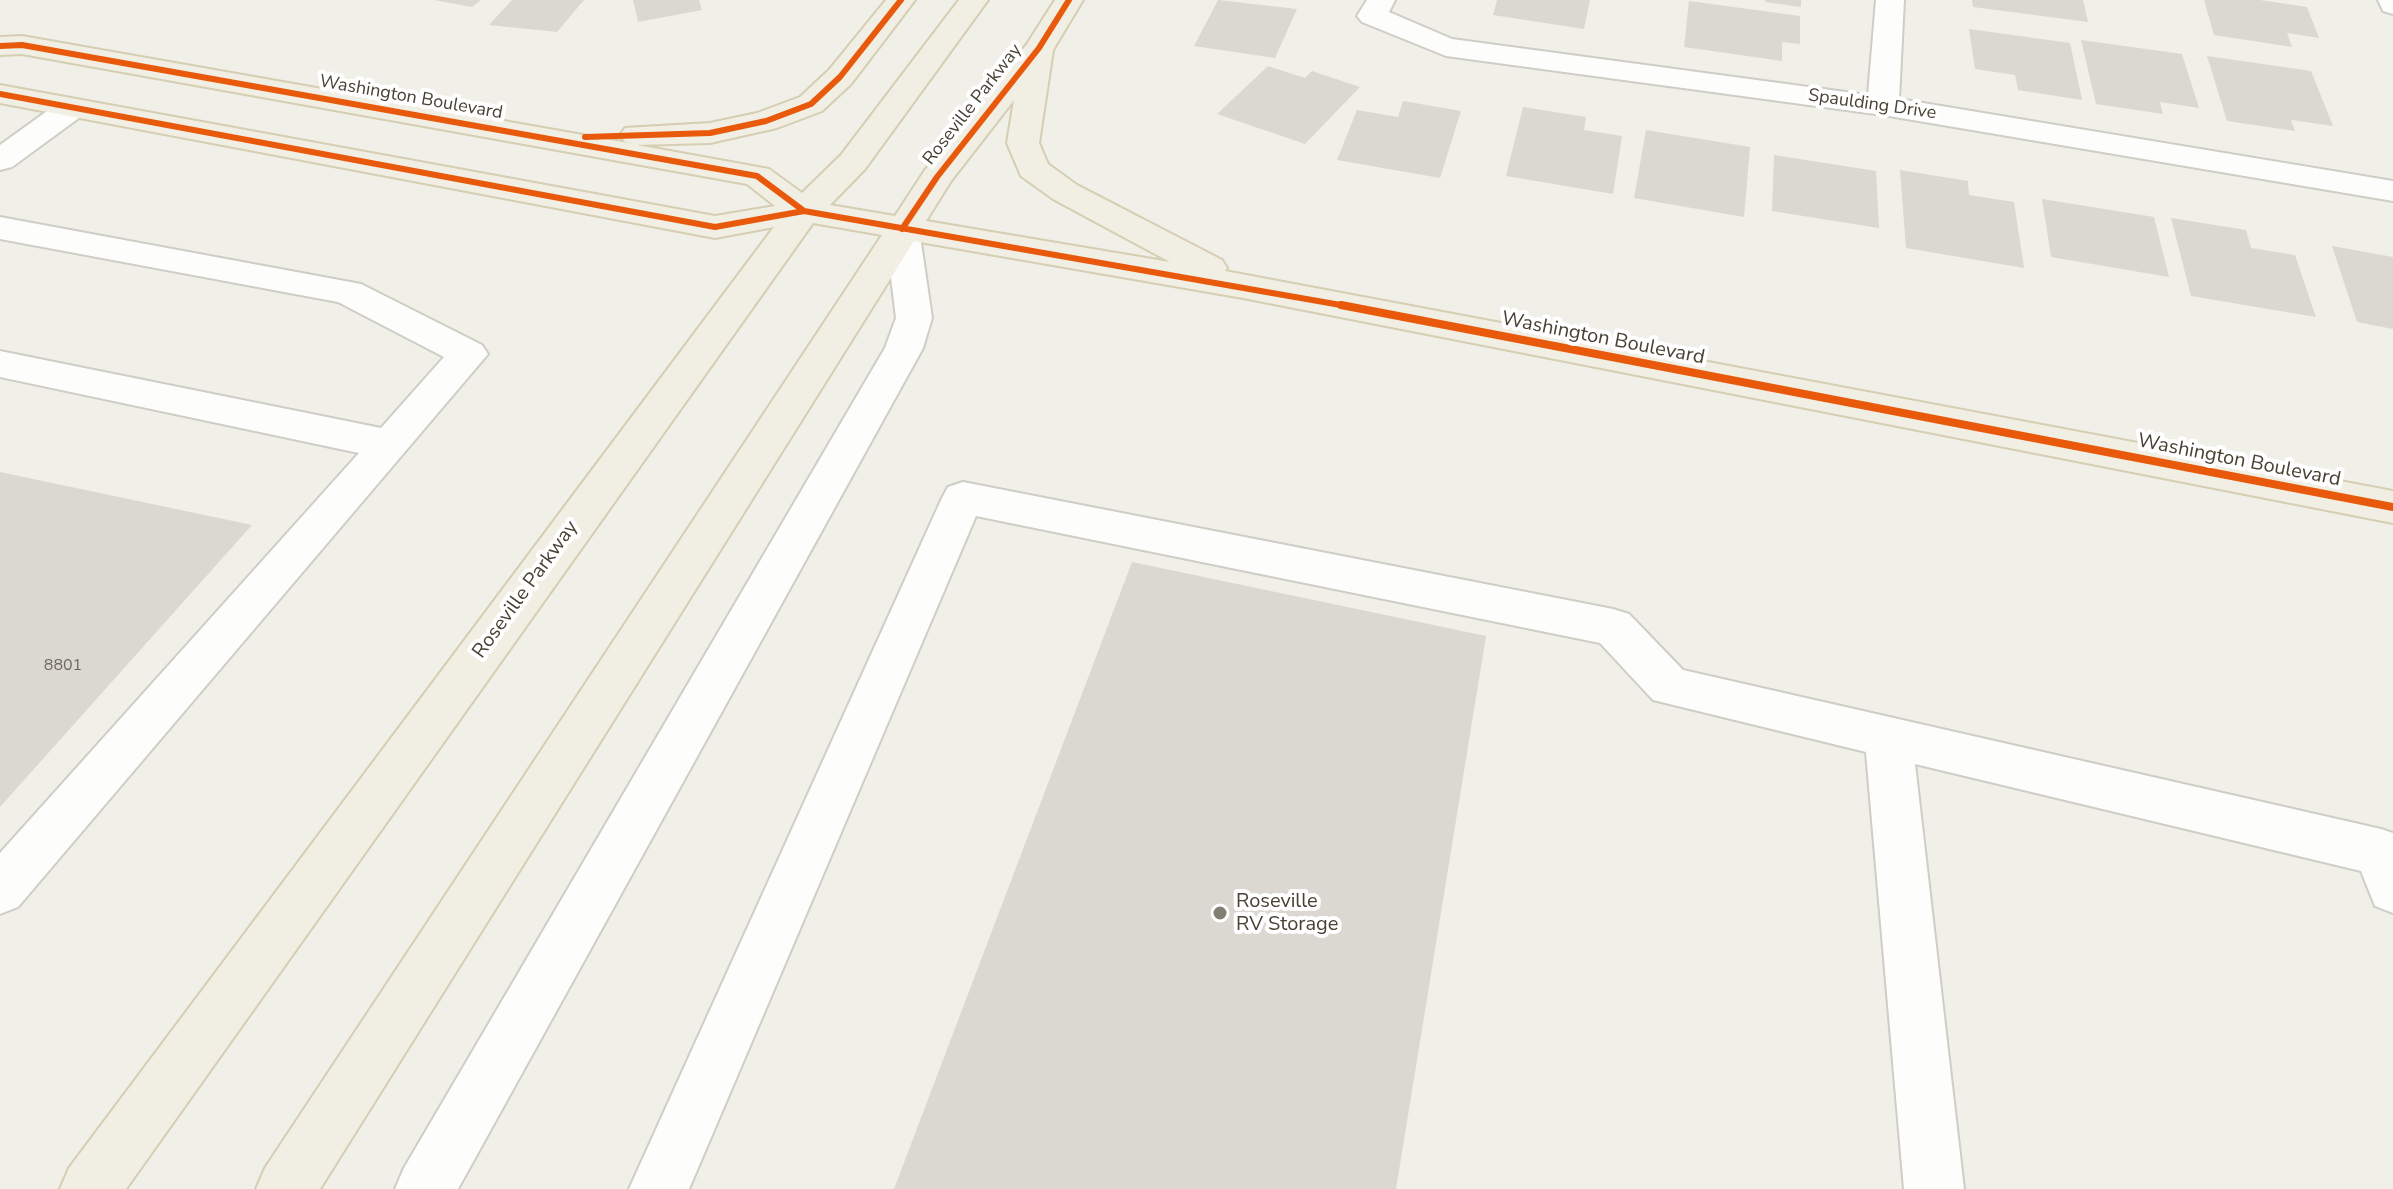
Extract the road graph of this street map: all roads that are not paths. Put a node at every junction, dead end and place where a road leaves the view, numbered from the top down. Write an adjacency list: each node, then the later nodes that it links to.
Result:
1 (901, 0): 11 (main road)
2 (974, 0): 14 (main road, Roseville Parkway)
3 (1069, 0): 7 (main road, Roseville Parkway)
4 (1381, 0): 9 (street, Spaulding Drive)
5 (1890, 0): 9 (street)
6 (0, 46): 11 (main road, Washington Boulevard)
7 (1039, 48): 16 (main road, Roseville Parkway); 17 (main road)
8 (0, 94): 10 (main road, Washington Boulevard)
9 (1883, 106): 13 (street, Spaulding Drive)
10 (72, 108): 12 (street); 14 (main road, Washington Boulevard)
11 (544, 138): 14 (main road, Washington Boulevard)
12 (0, 160)
13 (2393, 191)
14 (804, 211): 16 (main road, Washington Boulevard); 24 (main road, Roseville Parkway)
15 (0, 228): 19 (street)
16 (902, 229): 17 (main road, Washington Boulevard); 25 (main road, Roseville Parkway); 26 (street)
17 (1243, 286): 20 (main road, Washington Boulevard)
18 (0, 364): 19 (street)
19 (390, 445): 23 (street)
20 (2393, 507)
21 (1888, 737): 22 (street); 27 (street); 28 (street)
22 (2393, 889)
23 (0, 890)
24 (90, 1189)
25 (286, 1189)
26 (425, 1189)
27 (659, 1189)
28 (1934, 1189)

